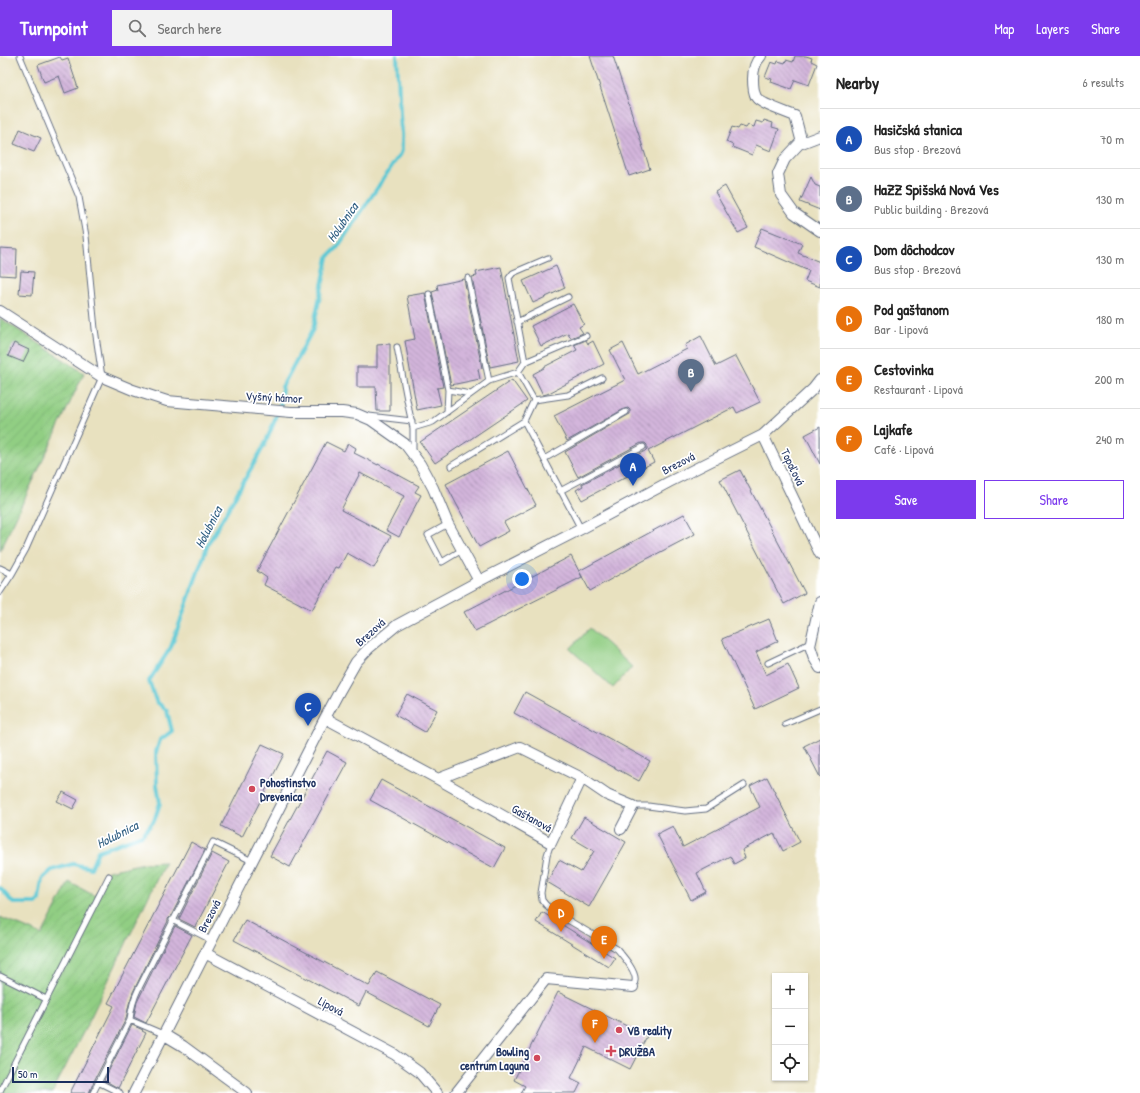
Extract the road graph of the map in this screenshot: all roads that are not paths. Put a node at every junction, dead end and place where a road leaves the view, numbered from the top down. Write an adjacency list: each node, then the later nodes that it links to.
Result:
1 (20, 56): 16 (lane)
2 (761, 56): 4 (street)
3 (820, 136): 4 (street)
4 (802, 143): 5 (street)
5 (820, 231)
6 (548, 258): 11 (lane)
7 (468, 278): 19 (lane)
8 (429, 294): 20 (lane)
9 (568, 297): 11 (lane)
10 (2, 315): 16 (street, Vyšný hámor)
11 (517, 322): 14 (lane)
12 (586, 336): 14 (lane)
13 (398, 347): 26 (lane)
14 (524, 362): 15 (lane)
15 (518, 372): 19 (lane); 22 (lane)
16 (102, 377): 25 (street, Vyšný hámor); 40 (lane)
17 (602, 378): 22 (lane)
18 (820, 380): 29 (street, Brezová)
19 (489, 381): 21 (lane)
20 (448, 390): 21 (lane); 23 (lane)
21 (471, 394): 23 (lane)
22 (534, 400): 27 (lane)
23 (447, 412): 28 (lane)
24 (626, 412): 32 (lane)
25 (362, 416): 26 (lane); 31 (street, Vyšný hámor)
26 (412, 421): 28 (lane)
27 (524, 421): 32 (lane); 33 (lane)
28 (413, 428): 31 (lane)
29 (763, 435): 36 (street, Brezová); 38 (street, Topoľová)
30 (643, 447): 34 (lane)
31 (413, 456): 35 (street, Vyšný hámor)
32 (544, 459): 34 (lane)
33 (451, 466)
34 (560, 491): 36 (lane)
35 (448, 524): 37 (street, Vyšný hámor); 37 (lane)
36 (581, 529): 41 (street, Brezová)
37 (462, 550): 41 (street, Vyšný hámor)
38 (820, 554)
39 (0, 568): 40 (lane)
40 (12, 574): 42 (lane)
41 (479, 581): 48 (street, Brezová)
42 (0, 592)
43 (820, 602): 44 (street)
44 (810, 646): 45 (lane); 46 (street)
45 (768, 663)
46 (820, 668)
47 (820, 709): 49 (lane)
48 (325, 718): 51 (street, Gaštanová); 56 (street, Brezová)
49 (785, 724)
50 (582, 778): 51 (street); 53 (street); 55 (street, Gaštanová)
51 (438, 779): 55 (street, Gaštanová)
52 (744, 785): 53 (lane)
53 (633, 806): 54 (street)
54 (621, 830)
55 (550, 843): 62 (lane)
56 (252, 861): 58 (lane); 59 (street, Brezová)
57 (109, 876): 63 (lane)
58 (172, 920): 59 (lane); 64 (lane)
59 (211, 940): 60 (street, Brezová)
60 (205, 953): 65 (street, Brezová); 72 (street, Lipová)
61 (0, 976): 63 (lane)
62 (633, 987): 73 (street)
63 (46, 999): 67 (lane)
64 (130, 1020): 65 (lane); 66 (lane)
65 (163, 1034): 70 (street, Brezová); 71 (street)
66 (98, 1082): 68 (lane); 69 (lane)
67 (1, 1087)
68 (93, 1093)
69 (120, 1093)
70 (134, 1093)
71 (247, 1093)
72 (437, 1093)
73 (456, 1093)

